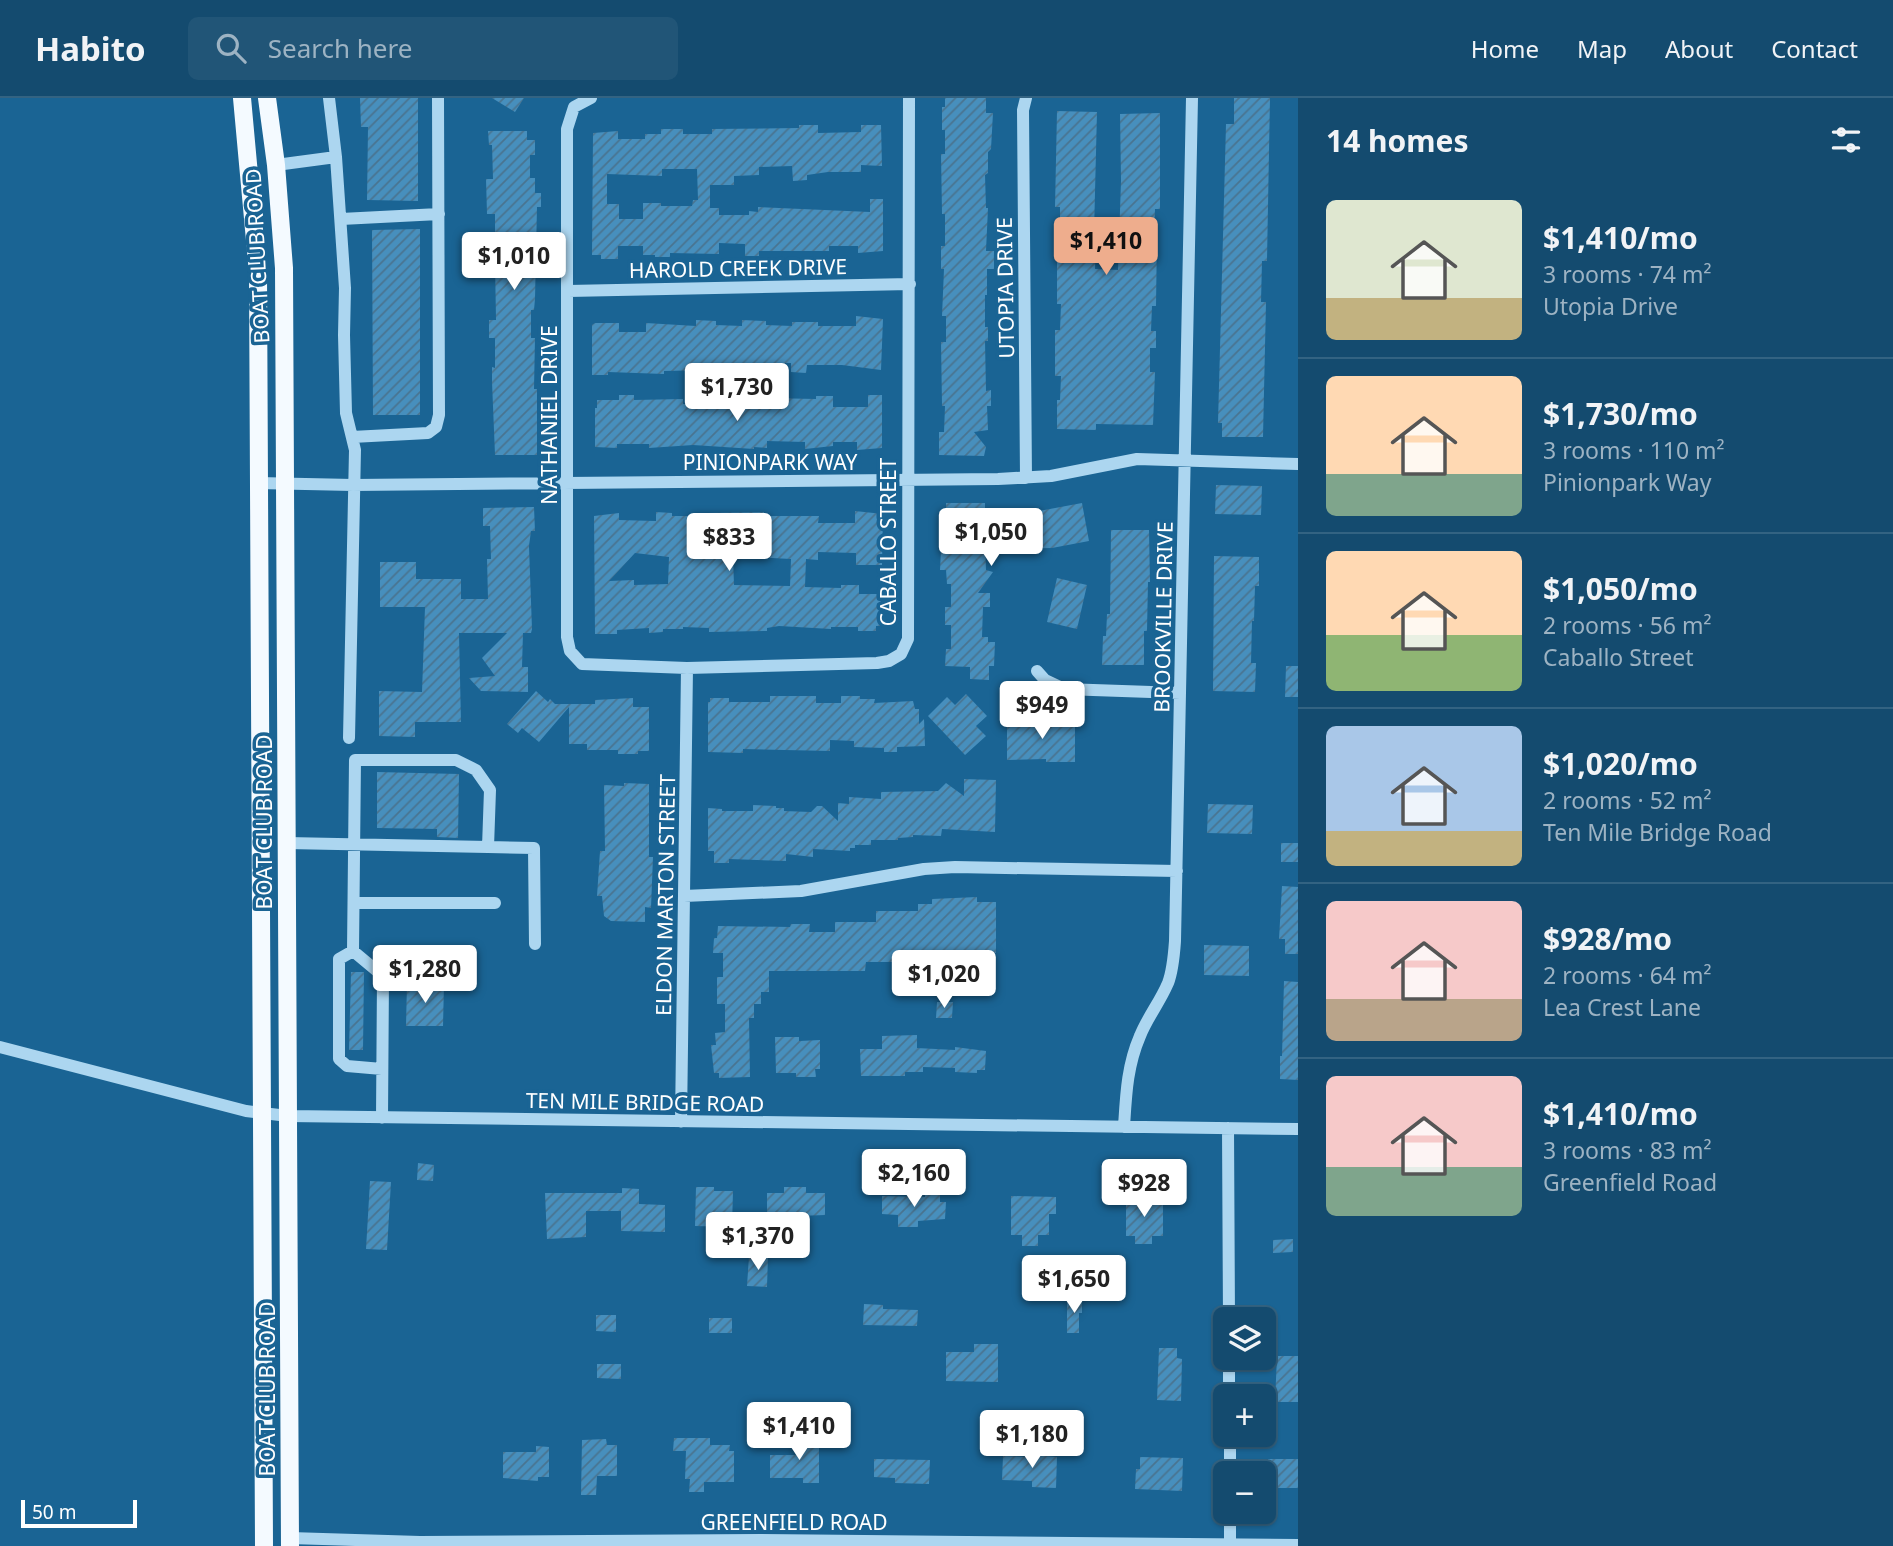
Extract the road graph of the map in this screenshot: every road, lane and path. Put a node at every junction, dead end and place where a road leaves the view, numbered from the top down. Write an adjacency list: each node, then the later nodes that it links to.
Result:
1 (242, 98): 21 (main road, BOAT CLUB ROAD)
2 (267, 98): 10 (main road, BOAT CLUB ROAD)
3 (329, 98): 9 (street)
4 (438, 98): 11 (street)
5 (591, 98): 14 (street, NATHANIEL DRIVE)
6 (909, 98): 13 (street, CABALLO STREET)
7 (1026, 98): 18 (street, UTOPIA DRIVE)
8 (1192, 98): 16 (street, BROOKVILLE DRIVE)
9 (336, 157): 10 (street); 12 (street)
10 (276, 165): 22 (main road, BOAT CLUB ROAD)
11 (439, 214): 12 (street); 15 (street)
12 (341, 219): 15 (street)
13 (910, 284): 14 (street, HAROLD CREEK DRIVE); 19 (street, CABALLO STREET)
14 (568, 291): 20 (street, NATHANIEL DRIVE)
15 (352, 437): 23 (street)
16 (1185, 459): 17 (street, PINIONPARK WAY); 18 (street, PINIONPARK WAY); 27 (street, BROOKVILLE DRIVE)
17 (1298, 464)
18 (1026, 478): 19 (street, PINIONPARK WAY)
19 (907, 480): 20 (street, PINIONPARK WAY); 25 (street, CABALLO STREET)
20 (568, 482): 23 (street, PINIONPARK WAY); 24 (street, NATHANIEL DRIVE)
21 (258, 483): 22 (street, PINIONPARK WAY); 40 (main road, BOAT CLUB ROAD)
22 (286, 484): 23 (street, PINIONPARK WAY); 29 (main road, BOAT CLUB ROAD)
23 (353, 485): 28 (street)
24 (575, 659): 25 (street, CABALLO STREET)
25 (687, 668): 33 (street, ELDON MARTON STREET)
26 (1037, 671): 27 (street)
27 (1180, 693): 32 (street, BROOKVILLE DRIVE)
28 (349, 738)
29 (287, 843): 30 (street); 41 (main road, BOAT CLUB ROAD)
30 (355, 845): 31 (street); 31 (street); 34 (street)
31 (488, 848): 36 (street)
32 (1177, 871): 33 (street); 44 (street, BROOKVILLE DRIVE)
33 (684, 896): 43 (street, ELDON MARTON STREET)
34 (354, 903): 35 (street); 37 (street)
35 (495, 903)
36 (536, 944)
37 (353, 951): 39 (street); 39 (street)
38 (0, 1047): 40 (street, TEN MILE BRIDGE ROAD)
39 (383, 1069): 42 (street)
40 (263, 1114): 41 (street, TEN MILE BRIDGE ROAD); 53 (main road, BOAT CLUB ROAD)
41 (288, 1116): 42 (street, TEN MILE BRIDGE ROAD); 49 (main road, BOAT CLUB ROAD)
42 (382, 1118): 43 (street, TEN MILE BRIDGE ROAD)
43 (681, 1122): 44 (street, TEN MILE BRIDGE ROAD)
44 (1124, 1127): 45 (street, TEN MILE BRIDGE ROAD)
45 (1228, 1128): 46 (street, TEN MILE BRIDGE ROAD); 47 (street)
46 (1298, 1129)
47 (1229, 1307)
48 (1230, 1524): 51 (street)
49 (290, 1542): 50 (street, GREENFIELD ROAD)
50 (458, 1544): 51 (street, GREENFIELD ROAD)
51 (1230, 1545): 52 (street, GREENFIELD ROAD)
52 (1298, 1545)
53 (264, 1546)

